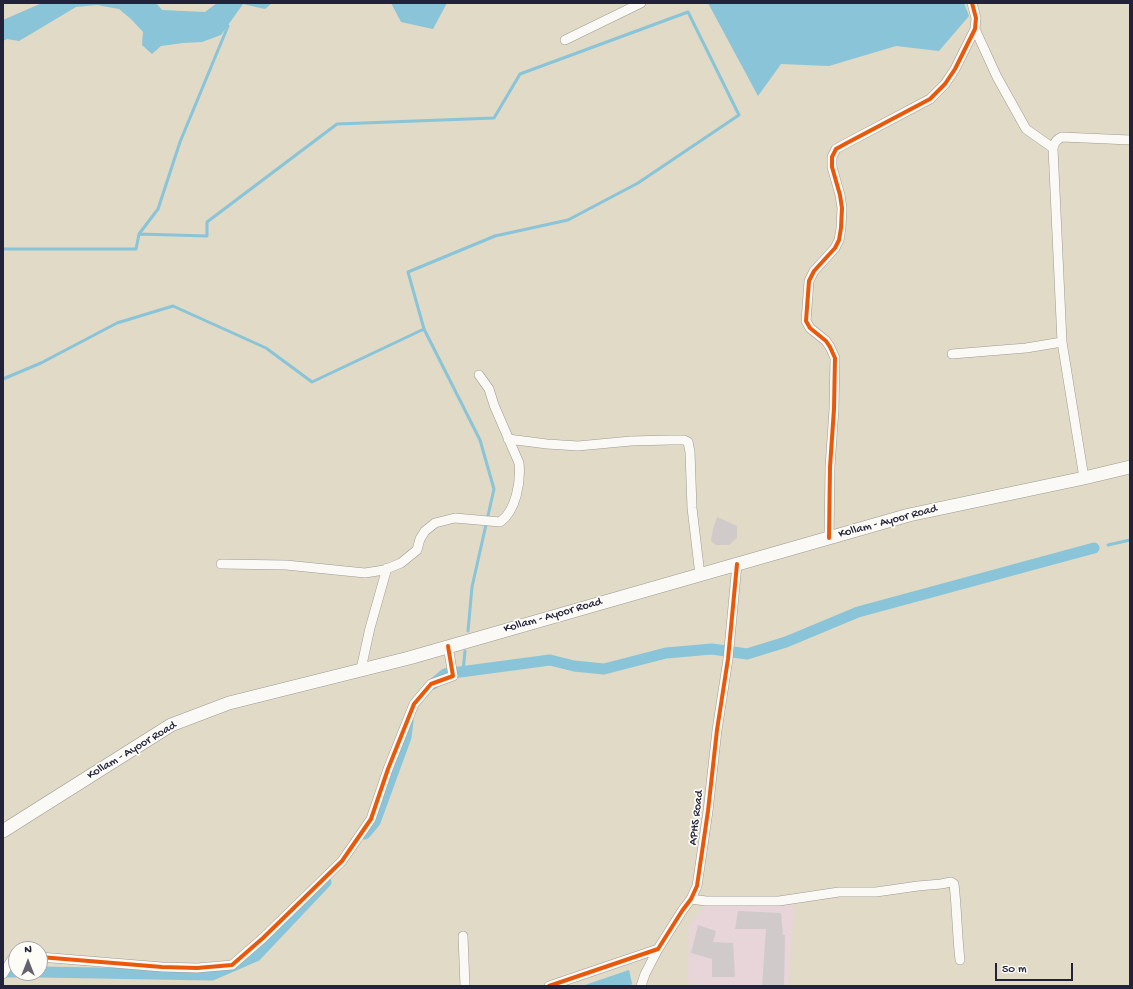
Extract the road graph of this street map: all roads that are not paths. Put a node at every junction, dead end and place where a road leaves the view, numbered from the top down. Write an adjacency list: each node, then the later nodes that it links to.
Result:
1 (642, 3): 4 (street)
2 (972, 3): 3 (street)
3 (975, 29): 6 (street); 13 (street)
4 (565, 40)
5 (1130, 140): 6 (street)
6 (1052, 148): 7 (street)
7 (1062, 342): 8 (street); 12 (street)
8 (952, 354)
9 (479, 375): 10 (street)
10 (508, 439): 16 (street); 17 (street)
11 (1130, 467): 12 (main road, Kollam - Ayoor Road)
12 (1084, 478): 13 (main road, Kollam - Ayoor Road)
13 (829, 538): 15 (main road, Kollam - Ayoor Road)
14 (220, 564): 16 (street)
15 (737, 564): 17 (main road, Kollam - Ayoor Road); 21 (street, APHS Road)
16 (387, 568): 19 (street)
17 (700, 575): 18 (main road, Kollam - Ayoor Road)
18 (448, 646): 19 (main road, Kollam - Ayoor Road); 24 (street)
19 (361, 669): 20 (main road, Kollam - Ayoor Road)
20 (3, 831)
21 (691, 899): 23 (street, APHS Road); 25 (street)
22 (463, 936): 26 (street)
23 (658, 949): 27 (street); 28 (street, APHS Road)
24 (48, 958)
25 (960, 960)
26 (465, 986)
27 (549, 986)
28 (641, 986)

